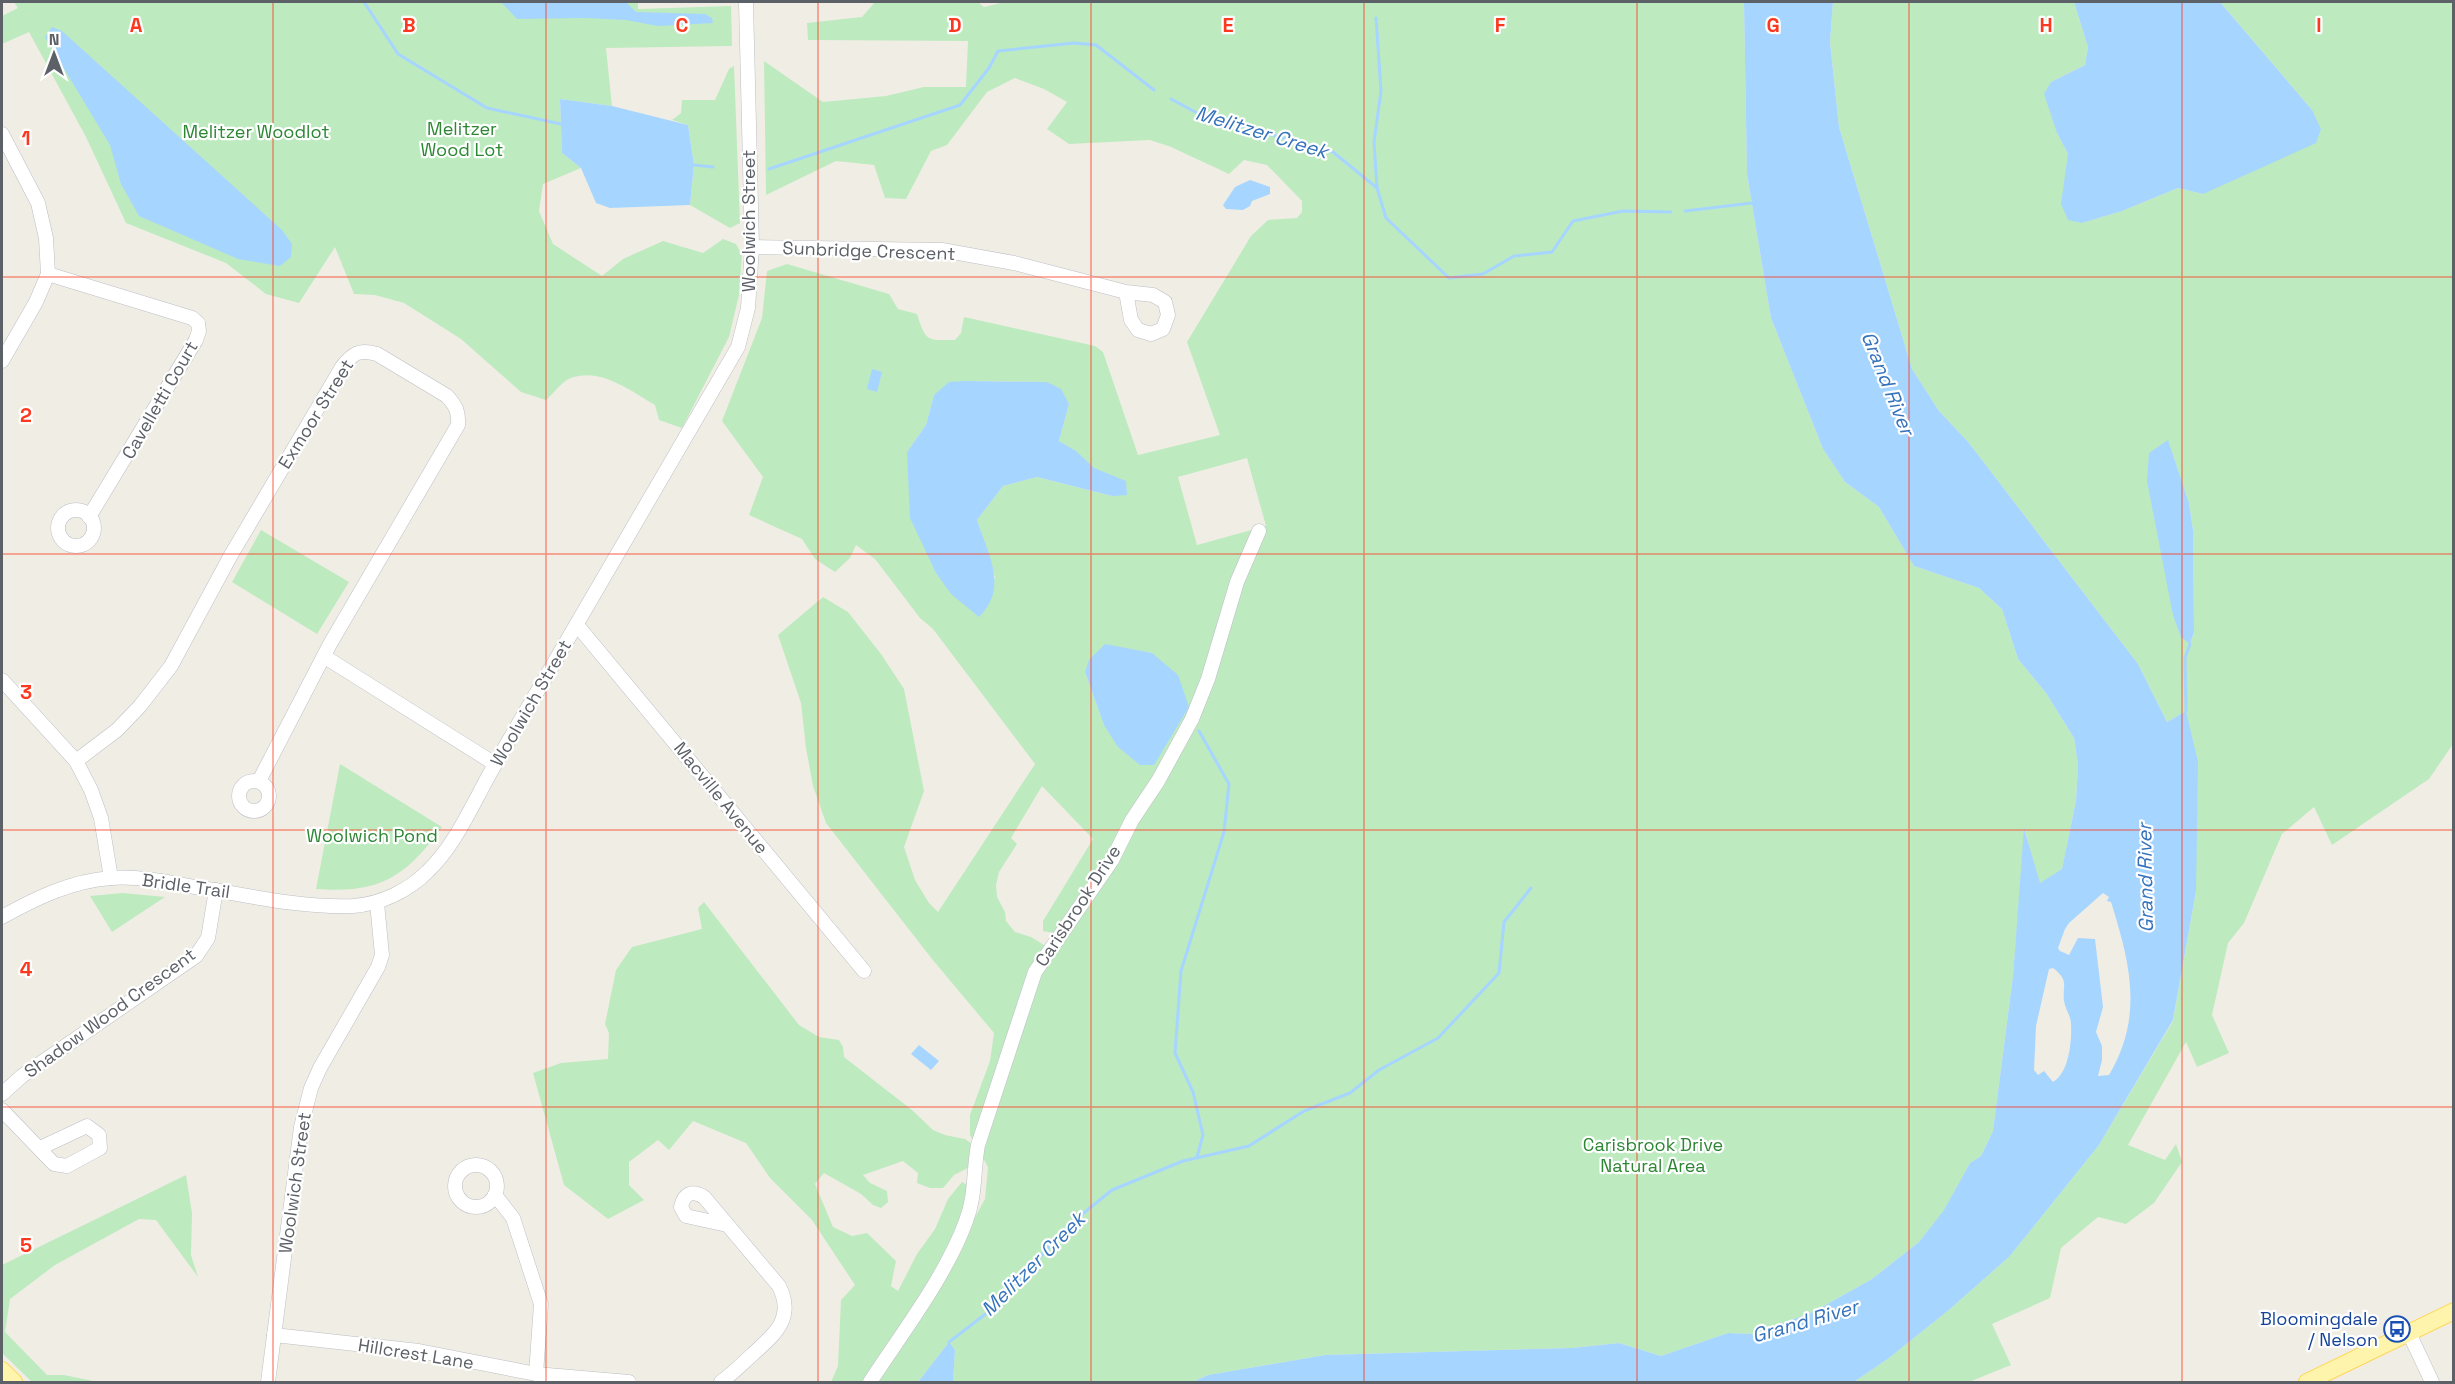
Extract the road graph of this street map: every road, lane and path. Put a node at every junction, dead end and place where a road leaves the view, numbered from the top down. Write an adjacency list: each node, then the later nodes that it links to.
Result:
1 (746, 2): 3 (street, Woolwich Street)
2 (2, 134): 4 (street)
3 (752, 248): 5 (street, Sunbridge Crescent); 9 (street, Woolwich Street)
4 (48, 274): 6 (street); 7 (street, Cavelletti Court)
5 (1126, 292)
6 (2, 361)
7 (89, 517)
8 (1259, 531): 34 (street, Carisbrook Drive)
9 (576, 625): 13 (street, Woolwich Street); 19 (street, Macville Avenue)
10 (325, 657): 12 (street, Exmoor Street); 13 (street); 14 (street)
11 (2, 680): 12 (street)
12 (76, 761): 15 (street)
13 (495, 764): 17 (street, Woolwich Street)
14 (259, 781)
15 (111, 878): 16 (street, Bridle Trail); 18 (street, Bridle Trail)
16 (216, 890): 17 (street, Bridle Trail); 20 (street, Shadow Wood Crescent)
17 (376, 903): 27 (street, Woolwich Street)
18 (2, 917)
19 (864, 971)
20 (2, 1094)
21 (2, 1110): 22 (street)
22 (40, 1148)
23 (495, 1195): 29 (street)
24 (727, 1226): 33 (street)
25 (2454, 1311): 26 (main road)
26 (2409, 1333): 35 (main road); 36 (street)
27 (274, 1335): 29 (street, Hillcrest Lane); 31 (street, Woolwich Street)
28 (2, 1370): 30 (main road)
29 (536, 1374): 32 (street, Hillcrest Lane)
30 (14, 1383)
31 (268, 1383)
32 (629, 1383)
33 (721, 1383)
34 (870, 1383)
35 (2307, 1383)
36 (2432, 1383)

